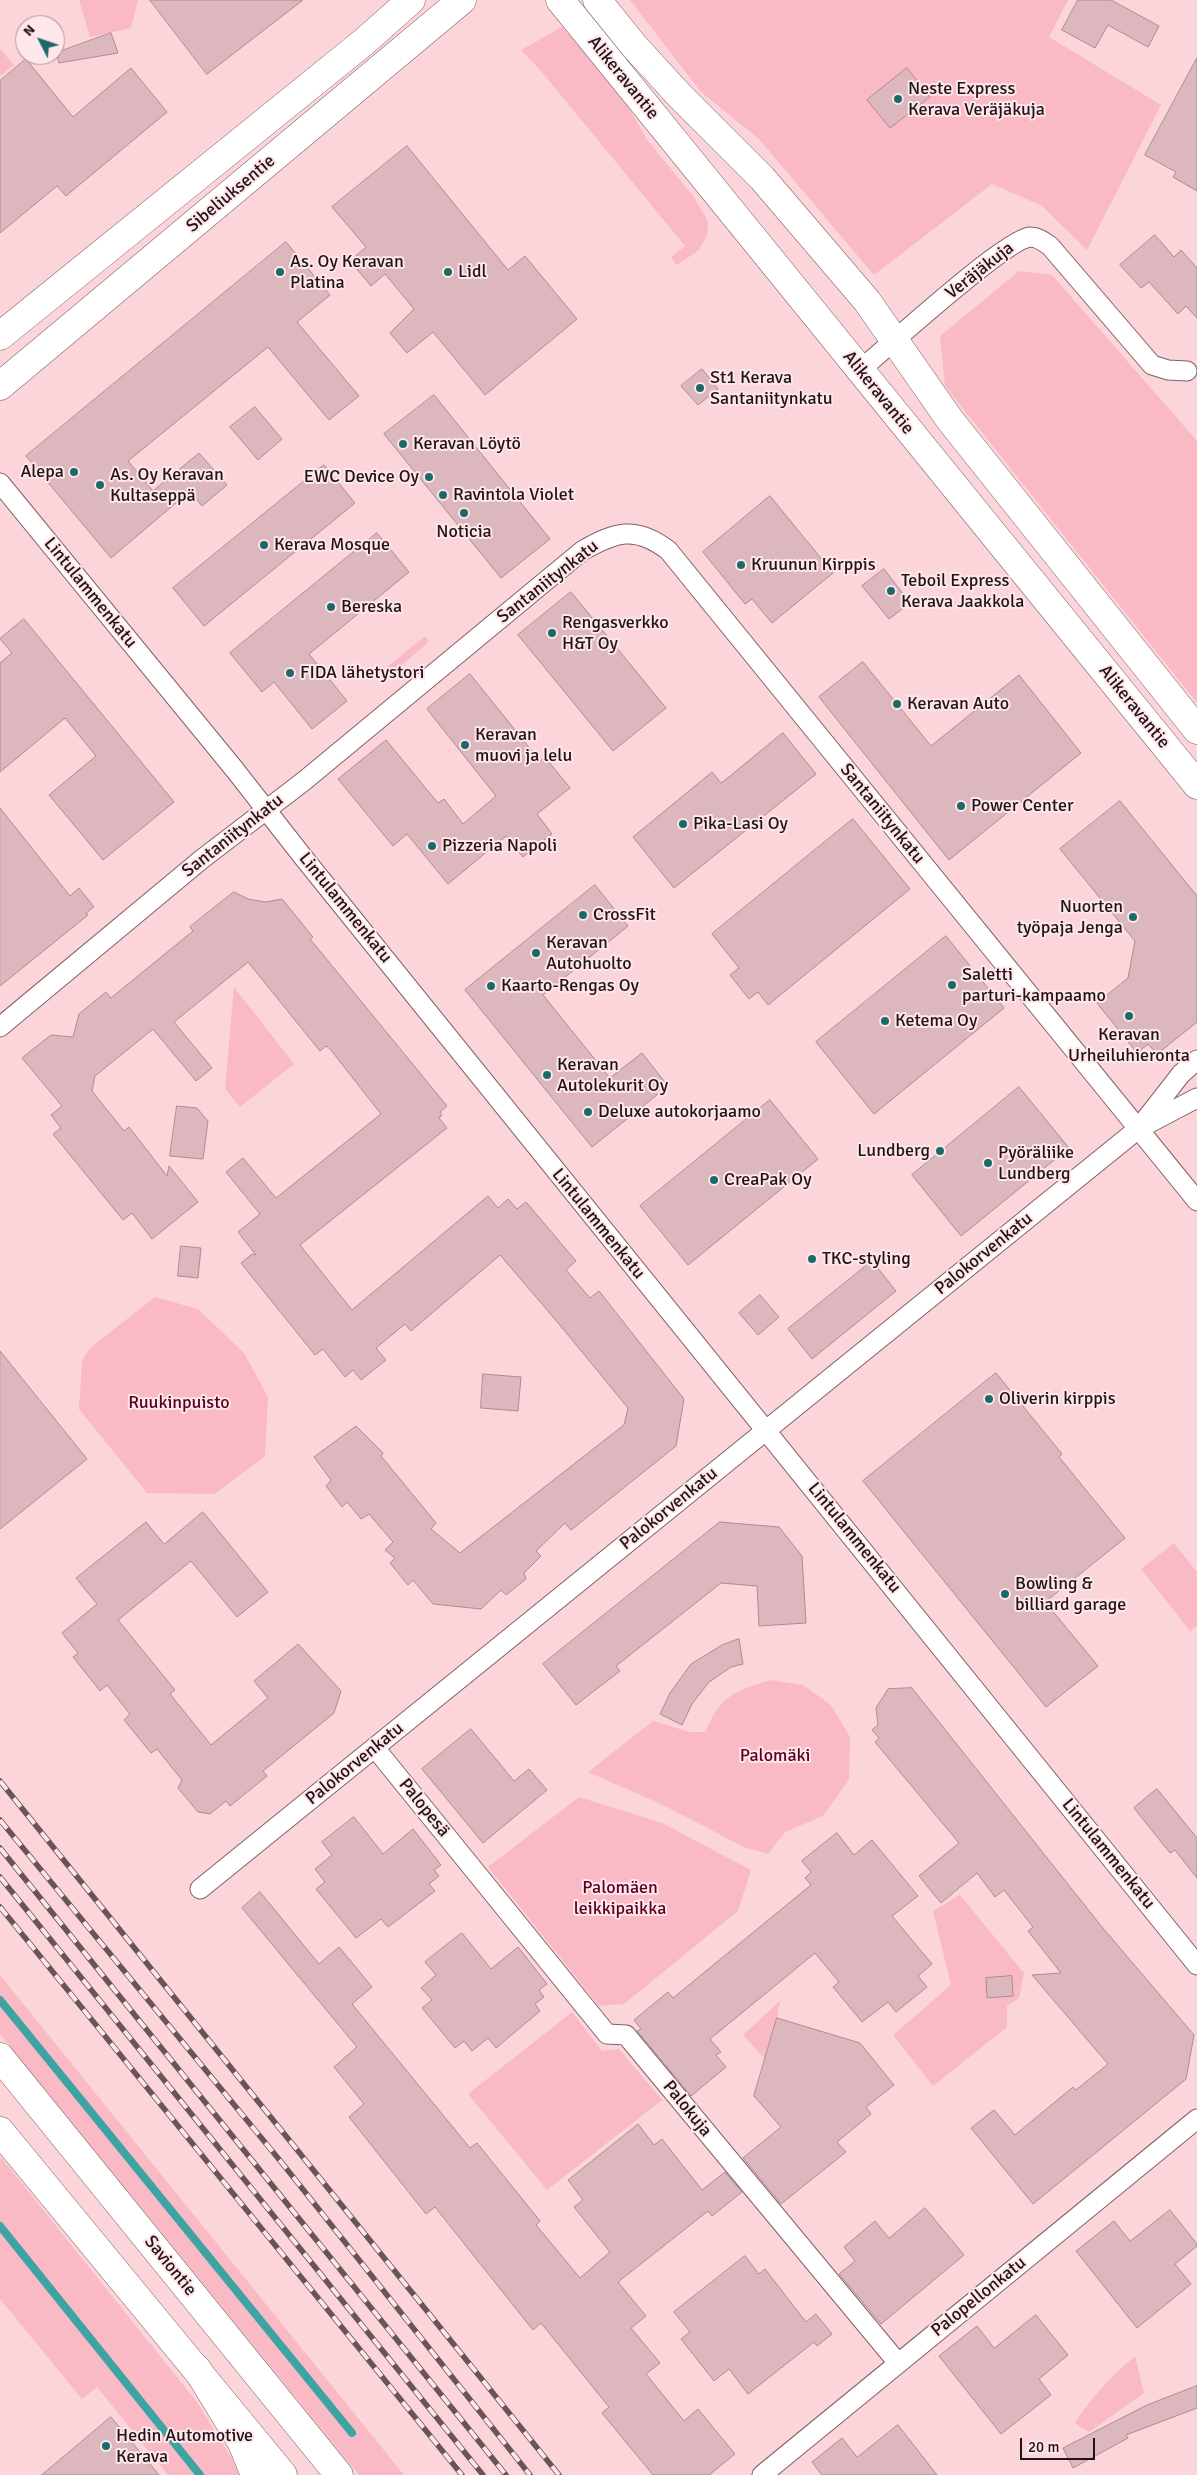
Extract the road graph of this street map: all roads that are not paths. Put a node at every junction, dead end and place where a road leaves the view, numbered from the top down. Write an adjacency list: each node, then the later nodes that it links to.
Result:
1 (411, 0): 5 (main road, Sibeliuksentie)
2 (462, 0): 9 (main road, Sibeliuksentie)
3 (560, 0): 7 (main road, Alikeravantie)
4 (599, 2): 6 (main road, Alikeravantie)
5 (0, 336)
6 (896, 340): 7 (street, Veräjäkuja); 8 (street, Veräjäkuja); 11 (main road, Alikeravantie)
7 (860, 370): 12 (main road, Alikeravantie)
8 (1187, 371)
9 (0, 386)
10 (0, 483): 13 (street, Lintulammenkatu)
11 (1197, 730)
12 (1197, 785)
13 (266, 809): 14 (street, Santaniitynkatu); 17 (street, Santaniitynkatu); 19 (street, Lintulammenkatu)
14 (0, 1027)
15 (1197, 1060): 17 (street, Palokorvenkatu)
16 (1197, 1098): 17 (street, Palokorvenkatu)
17 (1138, 1129): 18 (street); 19 (street, Palokorvenkatu)
18 (1197, 1201)
19 (766, 1431): 20 (street, Palokorvenkatu); 23 (street, Lintulammenkatu)
20 (376, 1748): 21 (street, Palopesä); 22 (street, Palokorvenkatu)
21 (472, 1868): 27 (street, Palokuja)
22 (200, 1889)
23 (1197, 1965)
24 (0, 2057): 31 (main road, Saviontie)
25 (1197, 2119): 27 (street, Palopellonkatu)
26 (0, 2131): 28 (main road)
27 (898, 2363): 32 (street, Palopellonkatu)
28 (198, 2369): 29 (main road); 30 (main road)
29 (256, 2475)
30 (283, 2475)
31 (339, 2475)
32 (762, 2475)

